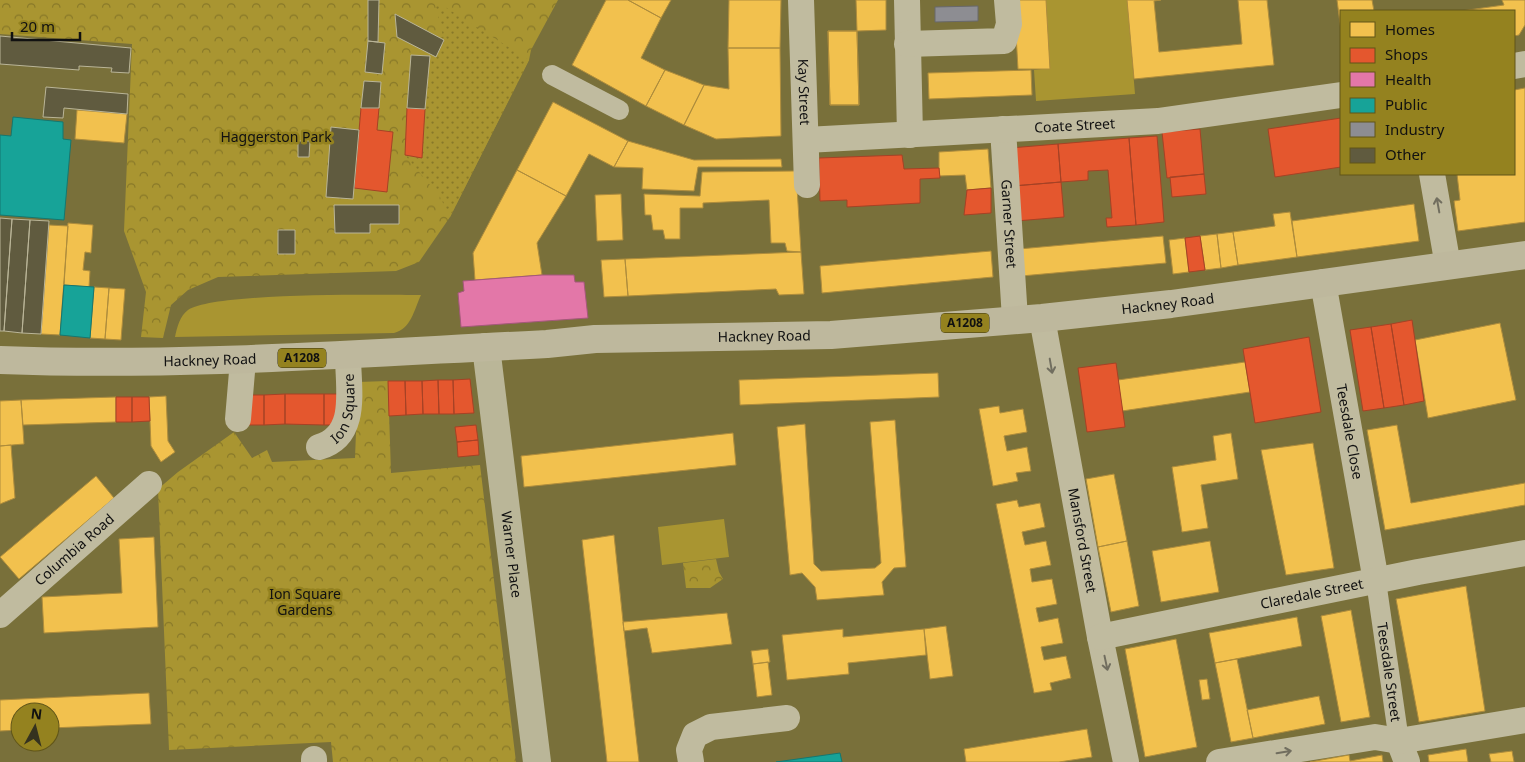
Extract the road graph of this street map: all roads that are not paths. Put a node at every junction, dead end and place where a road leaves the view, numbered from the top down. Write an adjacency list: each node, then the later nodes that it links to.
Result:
1 (801, 0): 10 (street, Kay Street)
2 (907, 0): 4 (street)
3 (1007, 0): 4 (street)
4 (908, 44): 9 (street)
5 (552, 75): 7 (street)
6 (1340, 95): 8 (street, Coate Street)
7 (619, 110)
8 (1003, 130): 9 (street, Coate Street); 17 (street, Garner Street)
9 (910, 135): 10 (street, Coate Street)
10 (806, 140): 12 (street, Kay Street)
11 (1432, 175): 14 (street, one-way to 11)
12 (808, 185)
13 (1525, 254): 14 (main road, Hackney Road / A1208)
14 (1448, 266): 15 (main road, Hackney Road / A1208)
15 (1323, 282): 16 (main road, Hackney Road / A1208); 26 (street, Teesdale Close)
16 (1042, 318): 17 (main road, Hackney Road / A1208); 28 (street, Mansford Street, one-way to 28)
17 (1015, 319): 18 (main road, Hackney Road / A1208)
18 (486, 347): 19 (main road, Hackney Road / A1208); 32 (main road, Warner Place)
19 (348, 356): 21 (main road, Hackney Road / A1208); 23 (street, Ion Square)
20 (0, 360): 21 (main road, Hackney Road / A1208)
21 (244, 360): 22 (street)
22 (238, 419)
23 (319, 447)
24 (149, 484): 27 (street, Columbia Road)
25 (1525, 553): 26 (street, Claredale Street)
26 (1376, 581): 28 (street, Claredale Street); 31 (street, Teesdale Street)
27 (0, 615)
28 (1100, 637): 34 (street, Mansford Street, one-way to 34)
29 (787, 718): 33 (street)
30 (1525, 720): 31 (street)
31 (1403, 751): 35 (street, one-way to 31)
32 (537, 762)
33 (691, 762)
34 (1126, 762)
35 (1219, 762)

